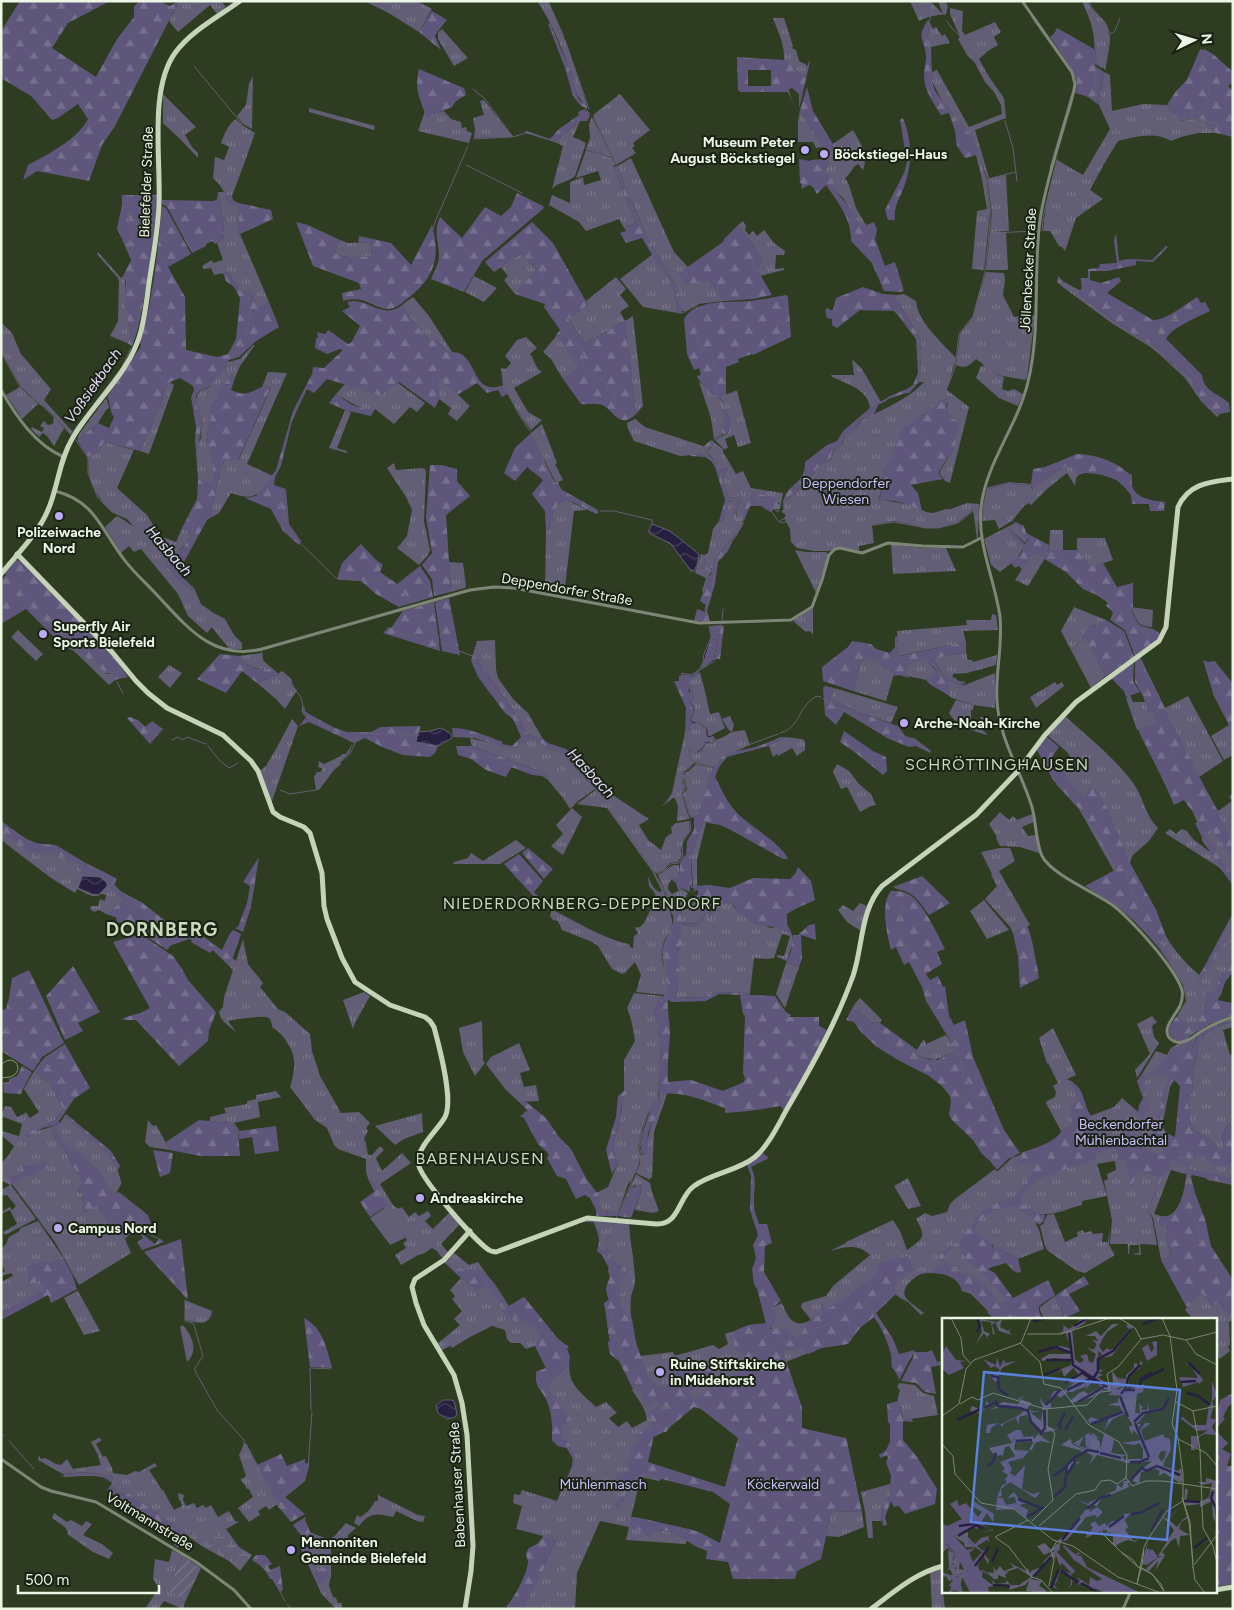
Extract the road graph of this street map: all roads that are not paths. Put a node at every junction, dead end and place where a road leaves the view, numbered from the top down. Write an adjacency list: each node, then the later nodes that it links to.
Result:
1 (240, 1): 4 (main road, Bielefelder Straße)
2 (1022, 1): 7 (street, Jöllenbecker Straße)
3 (1, 390): 4 (street)
4 (64, 457): 6 (main road, Bielefelder Straße)
5 (1233, 479): 10 (main road)
6 (54, 492): 7 (street, Deppendorfer Straße); 8 (main road, Bielefelder Straße)
7 (982, 538): 10 (street, Jöllenbecker Straße)
8 (17, 554): 9 (main road, Bielefelder Straße); 12 (main road)
9 (1, 574)
10 (1018, 771): 11 (street, Jöllenbecker Straße); 12 (main road)
11 (1233, 1017)
12 (470, 1231): 19 (main road, Babenhauser Straße)
13 (1, 1459): 18 (street, Voltmannstraße)
14 (942, 1566): 20 (main road)
15 (1233, 1587): 16 (main road)
16 (1216, 1590)
17 (1131, 1592): 21 (street)
18 (251, 1609)
19 (465, 1609)
20 (871, 1609)
21 (1123, 1609)

